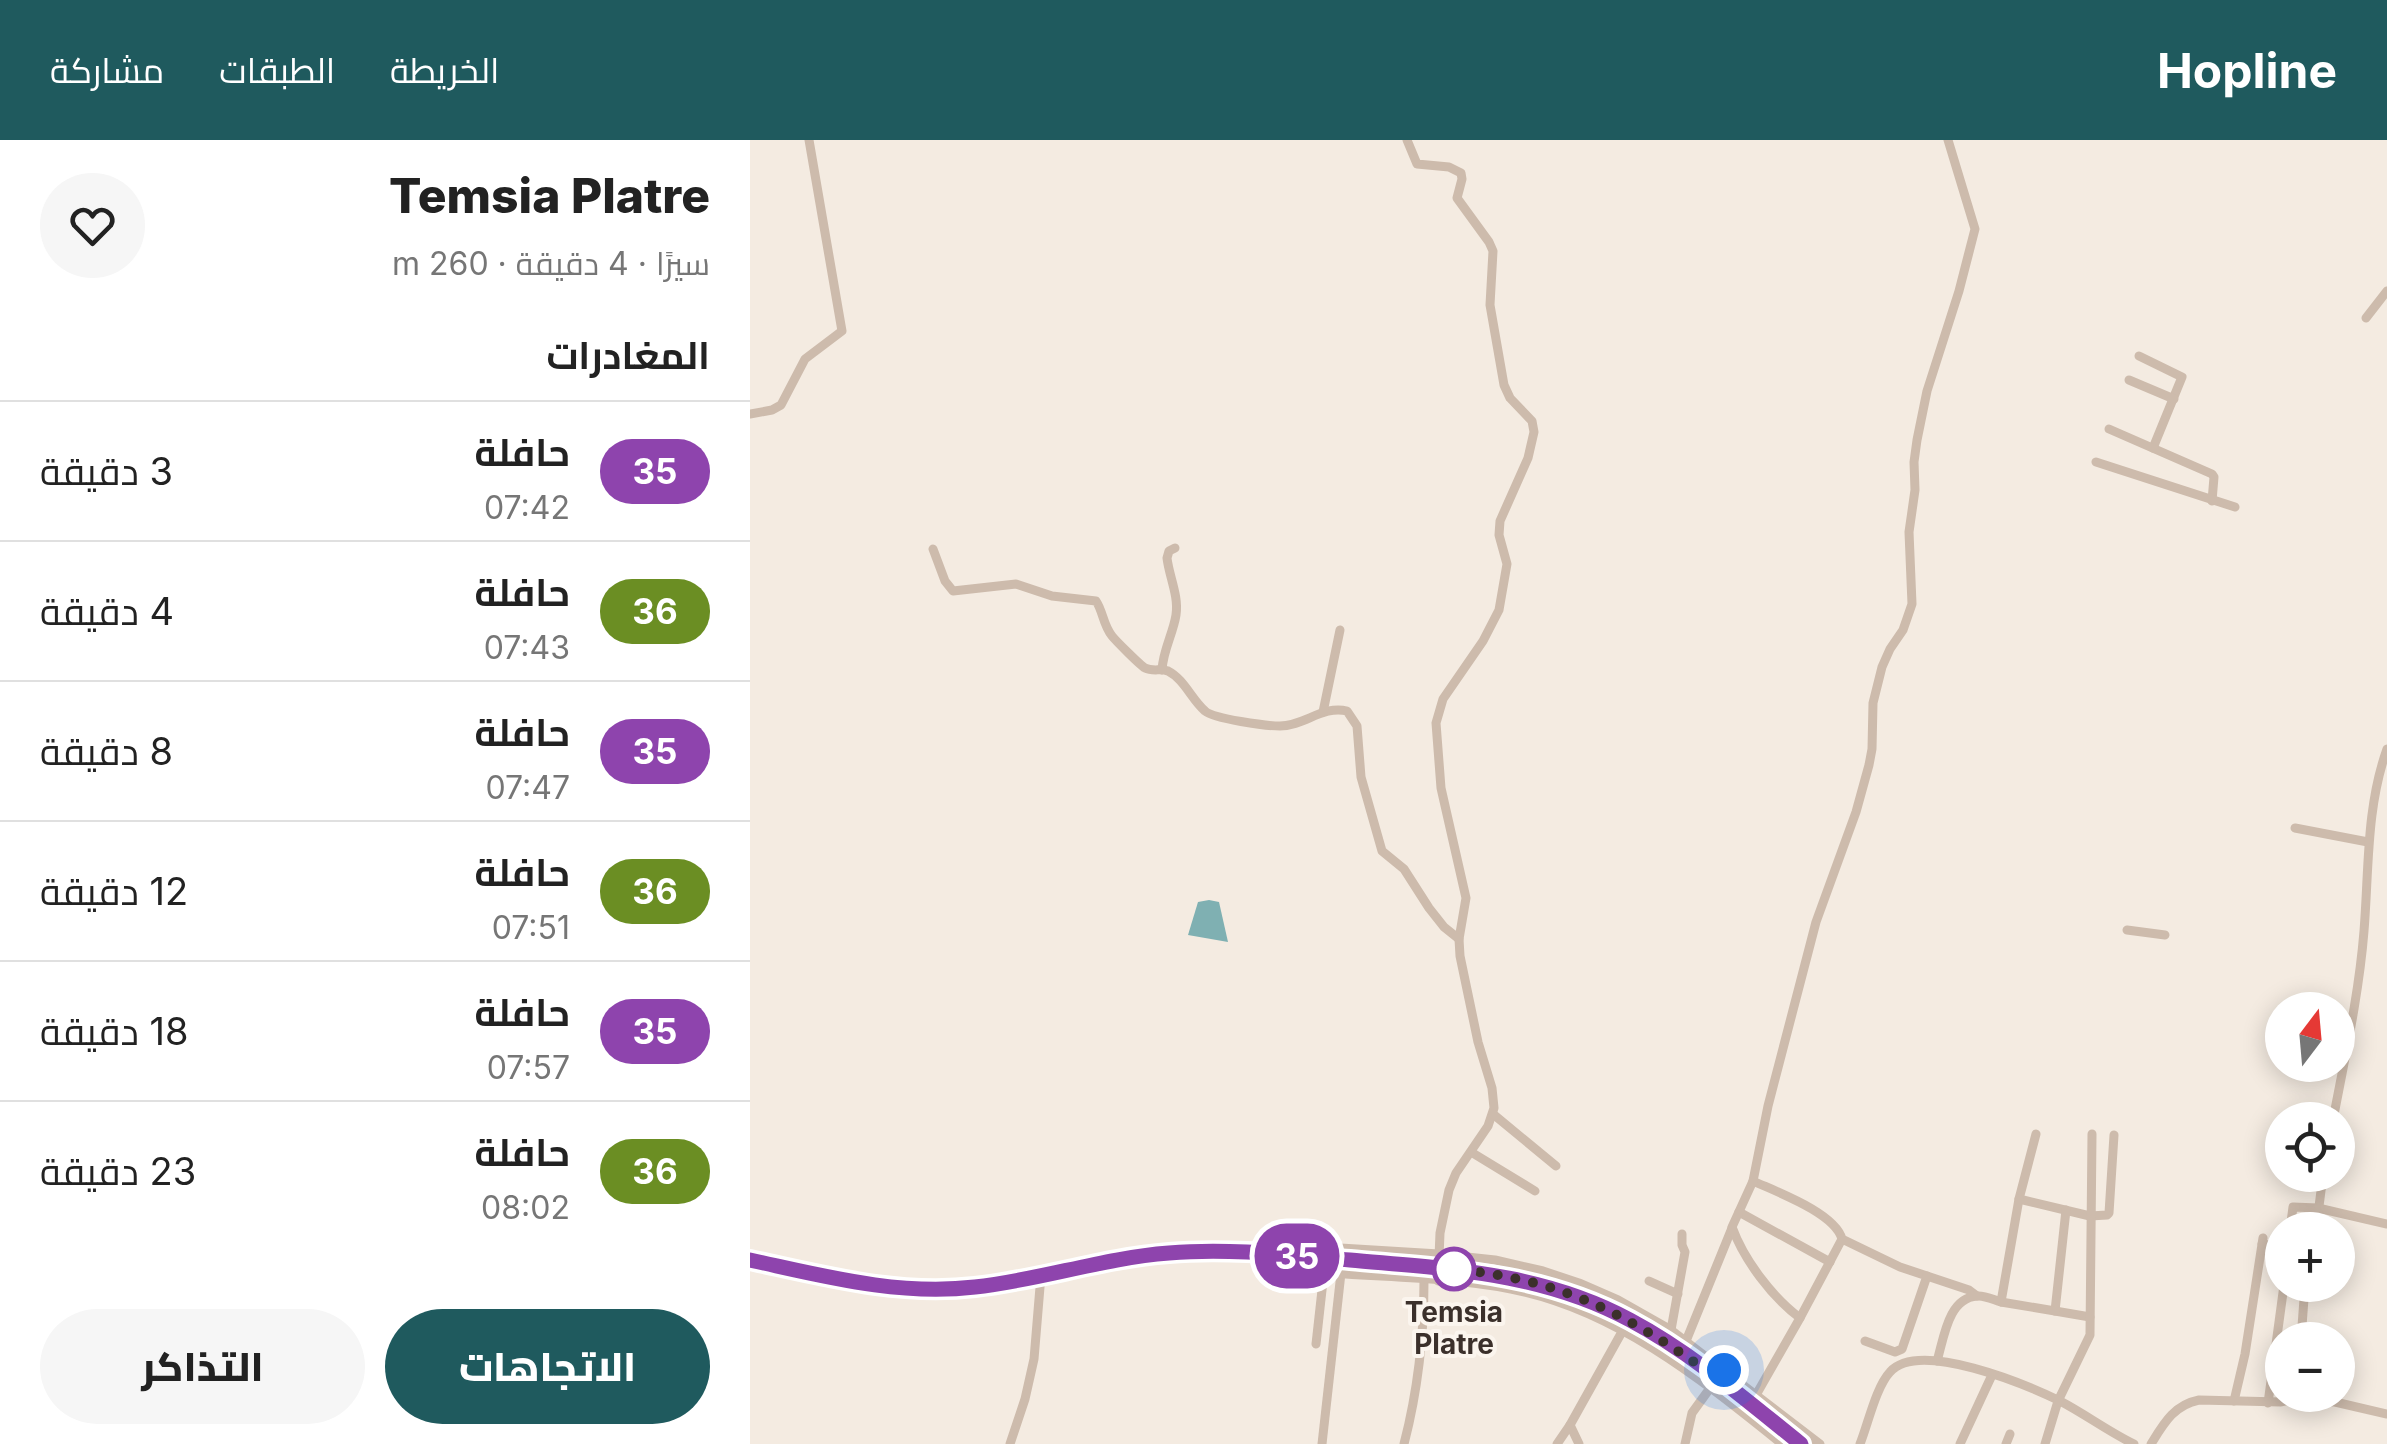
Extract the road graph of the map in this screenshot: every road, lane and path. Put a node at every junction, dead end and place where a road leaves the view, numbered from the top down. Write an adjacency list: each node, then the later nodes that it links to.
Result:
1 (809, 140): 9 (street)
2 (1408, 140): 25 (street)
3 (1948, 140): 33 (street)
4 (2387, 290): 5 (street)
5 (2366, 318)
6 (2139, 356): 8 (street)
7 (2128, 380): 8 (street)
8 (2174, 399): 11 (street)
9 (750, 414)
10 (2109, 429): 11 (street)
11 (2153, 448): 13 (street)
12 (2096, 462): 13 (street)
13 (2212, 500): 14 (street)
14 (2235, 508)
15 (1175, 548): 18 (street)
16 (932, 549): 18 (street)
17 (1340, 630): 19 (street)
18 (1162, 670): 19 (street)
19 (1323, 712): 25 (street)
20 (2387, 749): 22 (street)
21 (2295, 828): 22 (street)
22 (2368, 842): 26 (street)
23 (2127, 930): 24 (street)
24 (2164, 935)
25 (1459, 939): 27 (street)
26 (2336, 1102)
27 (1493, 1114): 31 (street); 32 (street)
28 (2036, 1134): 36 (street)
29 (2092, 1134): 42 (street)
30 (2114, 1135): 42 (street)
31 (1471, 1152): 34 (street); 51 (street)
32 (1556, 1166)
33 (1753, 1181): 39 (street); 46 (street)
34 (1535, 1192)
35 (2320, 1192): 37 (street)
36 (2019, 1200): 38 (street); 59 (street)
37 (2318, 1208): 40 (street); 41 (street); 43 (street)
38 (2066, 1210): 42 (street); 60 (street)
39 (1740, 1212): 44 (street); 50 (street)
40 (2292, 1212)
41 (2318, 1212)
42 (2090, 1216): 63 (street)
43 (2387, 1224)
44 (1732, 1227): 62 (street); 65 (street)
45 (1682, 1234): 57 (street)
46 (1842, 1240): 50 (street); 54 (street)
47 (2265, 1243): 73 (street)
48 (1266, 1253): 51 (street); 52 (main road); 53 (main road)
49 (750, 1260): 53 (main road)
50 (1830, 1262): 62 (street)
51 (1439, 1267): 52 (main road); 55 (street); 61 (street); 61 (main road)
52 (1334, 1269): 55 (street); 67 (street); 80 (street)
53 (1041, 1275): 79 (street)
54 (1927, 1276): 58 (street); 66 (street)
55 (1424, 1280): 81 (street)
56 (1649, 1281): 57 (street)
57 (1678, 1294): 64 (street)
58 (1978, 1296): 59 (street); 68 (street)
59 (2001, 1302): 60 (street)
60 (2055, 1311): 63 (street)
61 (1617, 1316): 64 (street); 70 (main road); 77 (street)
62 (1800, 1318): 71 (street)
63 (2090, 1318): 72 (street)
64 (1671, 1330): 65 (street)
65 (1686, 1341): 70 (street)
66 (1866, 1341)
67 (1316, 1344)
68 (1938, 1361): 69 (street); 88 (street)
69 (1992, 1375): 72 (street); 89 (street)
70 (1717, 1379): 71 (main road); 84 (street); 85 (street)
71 (1753, 1399): 86 (main road); 87 (street)
72 (2058, 1401): 78 (street); 90 (street)
73 (2234, 1401): 74 (street); 91 (street)
74 (2265, 1403)
75 (2355, 1406): 76 (street)
76 (2387, 1414)
77 (1570, 1425): 82 (street); 83 (street)
78 (2129, 1443)
79 (1010, 1444)
80 (1322, 1444)
81 (1404, 1444)
82 (1557, 1444)
83 (1580, 1444)
84 (1685, 1444)
85 (1782, 1444)
86 (1801, 1444)
87 (1820, 1444)
88 (1860, 1444)
89 (1960, 1444)
90 (2045, 1444)
91 (2151, 1444)

